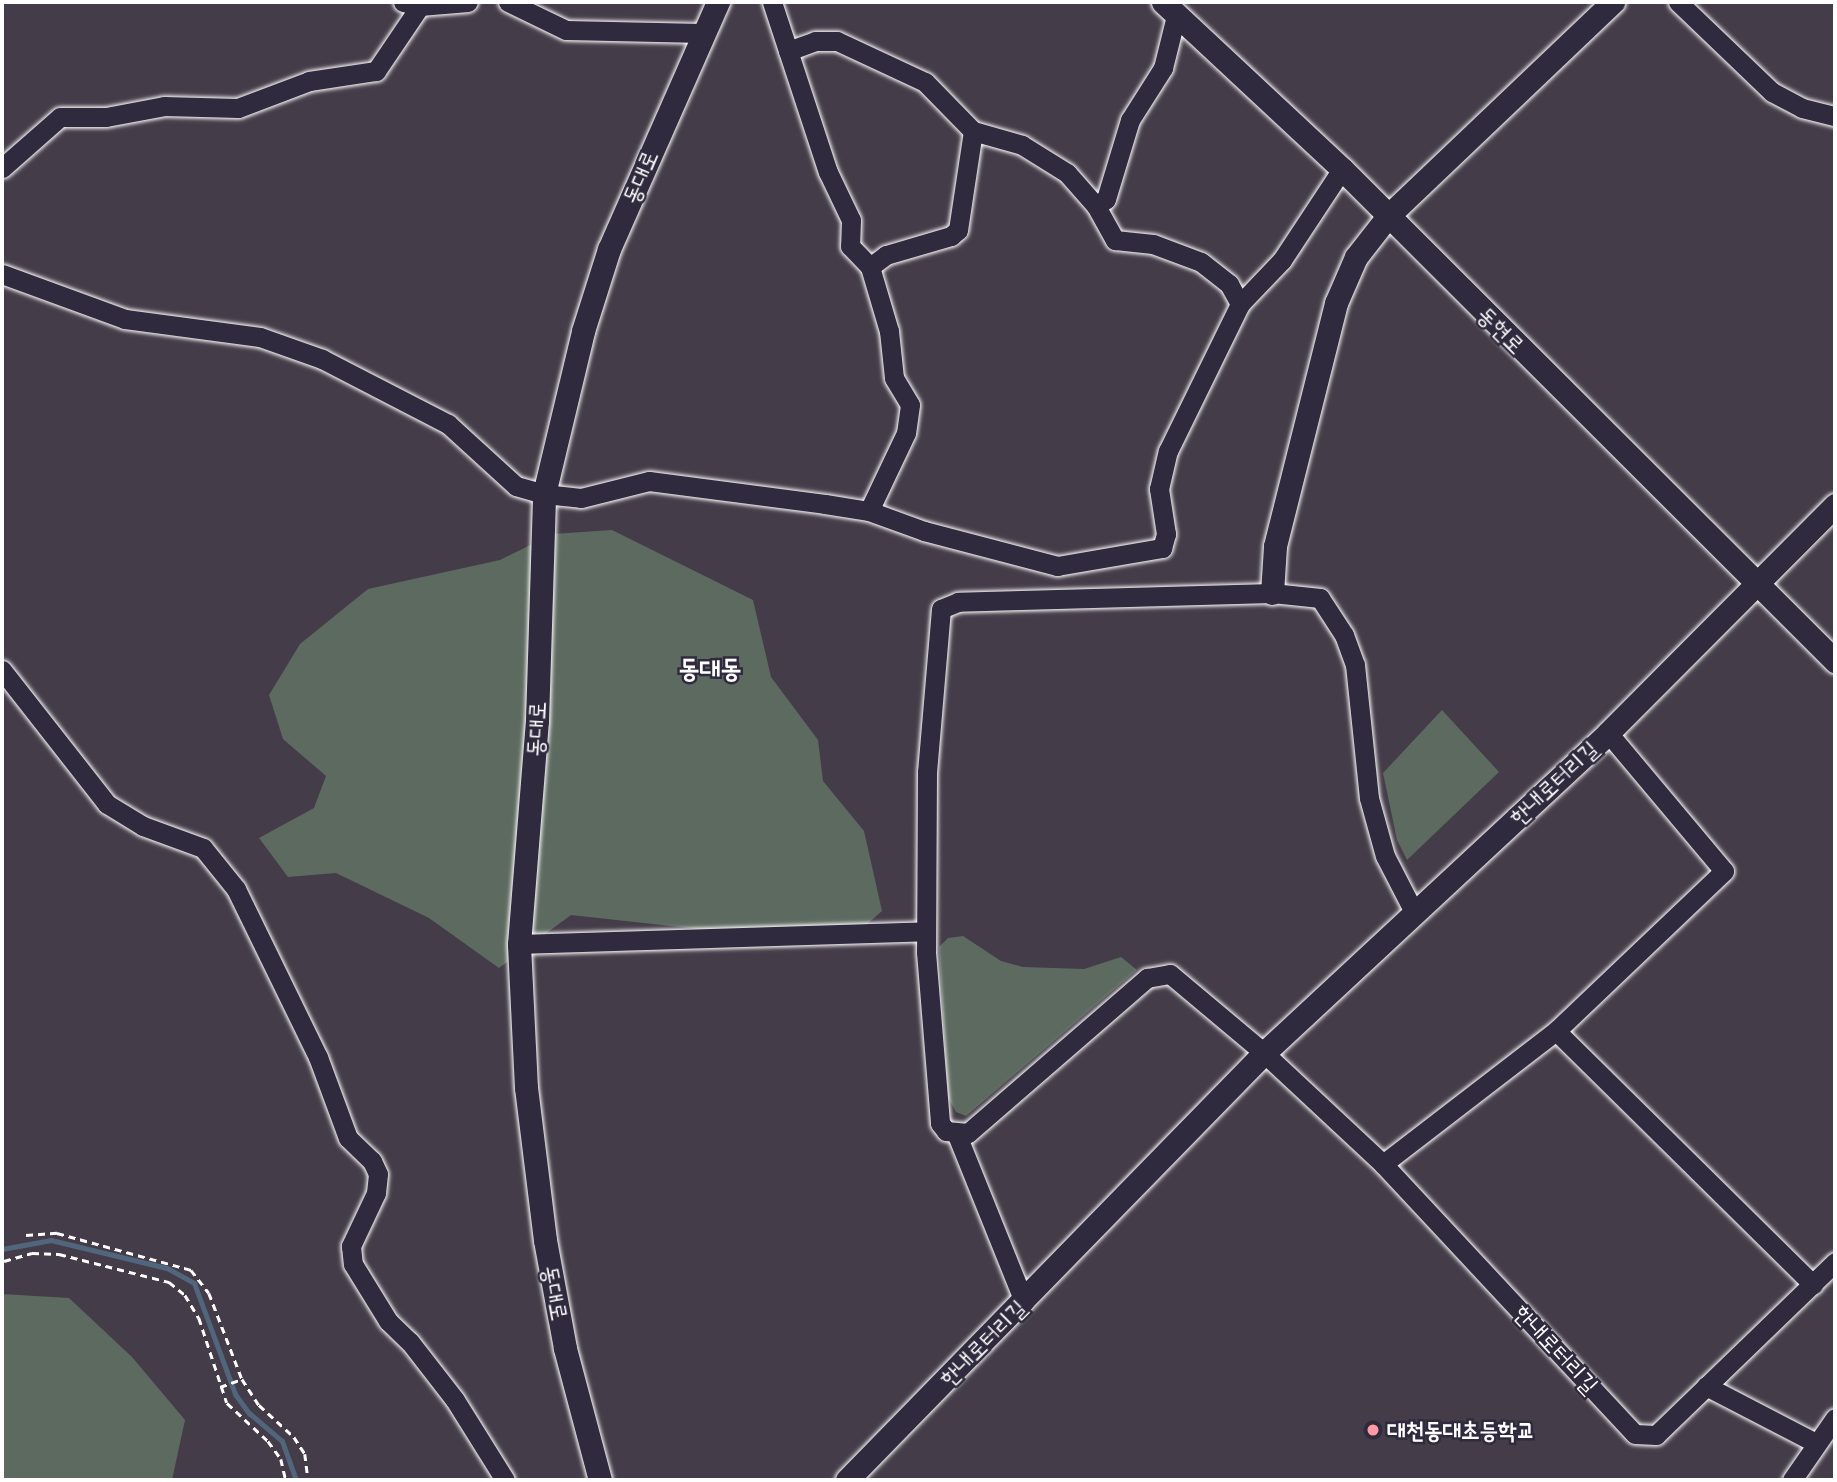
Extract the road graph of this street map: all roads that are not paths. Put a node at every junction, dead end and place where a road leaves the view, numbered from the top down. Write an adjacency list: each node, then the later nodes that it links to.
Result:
1 (468, 2): 7 (street)
2 (508, 2): 9 (street)
3 (718, 2): 9 (street, 동대로)
4 (772, 2): 10 (street)
5 (1614, 2): 16 (street)
6 (1678, 2): 11 (street)
7 (411, 4): 13 (street)
8 (1170, 9): 14 (street, 동현로); 15 (street)
9 (702, 33): 20 (street, 동대로)
10 (788, 51): 12 (street); 17 (street)
11 (1835, 116)
12 (973, 131): 15 (street); 17 (street)
13 (2, 168)
14 (1342, 169): 16 (street, 동현로); 19 (street)
15 (1096, 206): 19 (street)
16 (1388, 216): 23 (street, 동현로); 24 (street)
17 (870, 267): 22 (street)
18 (2, 274): 20 (street)
19 (1240, 304): 22 (street)
20 (544, 494): 22 (street); 30 (street, 동대로)
21 (1835, 505): 23 (street, 한내로터리길)
22 (869, 511)
23 (1754, 583): 25 (street, 동현로); 27 (street, 한내로터리길)
24 (1272, 593): 28 (street); 29 (street)
25 (1835, 661)
26 (2, 670): 41 (street)
27 (1608, 733): 28 (street, 한내로터리길); 31 (street)
28 (1415, 915): 32 (street, 한내로터리길)
29 (926, 930): 30 (street); 33 (street)
30 (519, 944): 42 (street, 동대로)
31 (1556, 1031): 34 (street); 36 (street)
32 (1264, 1053): 33 (street); 34 (street, 한내로터리길); 37 (street, 한내로터리길)
33 (957, 1135): 37 (street)
34 (1383, 1164): 38 (street, 한내로터리길)
35 (1835, 1262): 36 (street, 한내로터리길)
36 (1813, 1284): 38 (street, 한내로터리길)
37 (1024, 1302): 43 (street, 한내로터리길)
38 (1706, 1386): 40 (street)
39 (1835, 1418): 40 (street)
40 (1816, 1443): 44 (street)
41 (505, 1480)
42 (600, 1480)
43 (847, 1480)
44 (1792, 1480)

